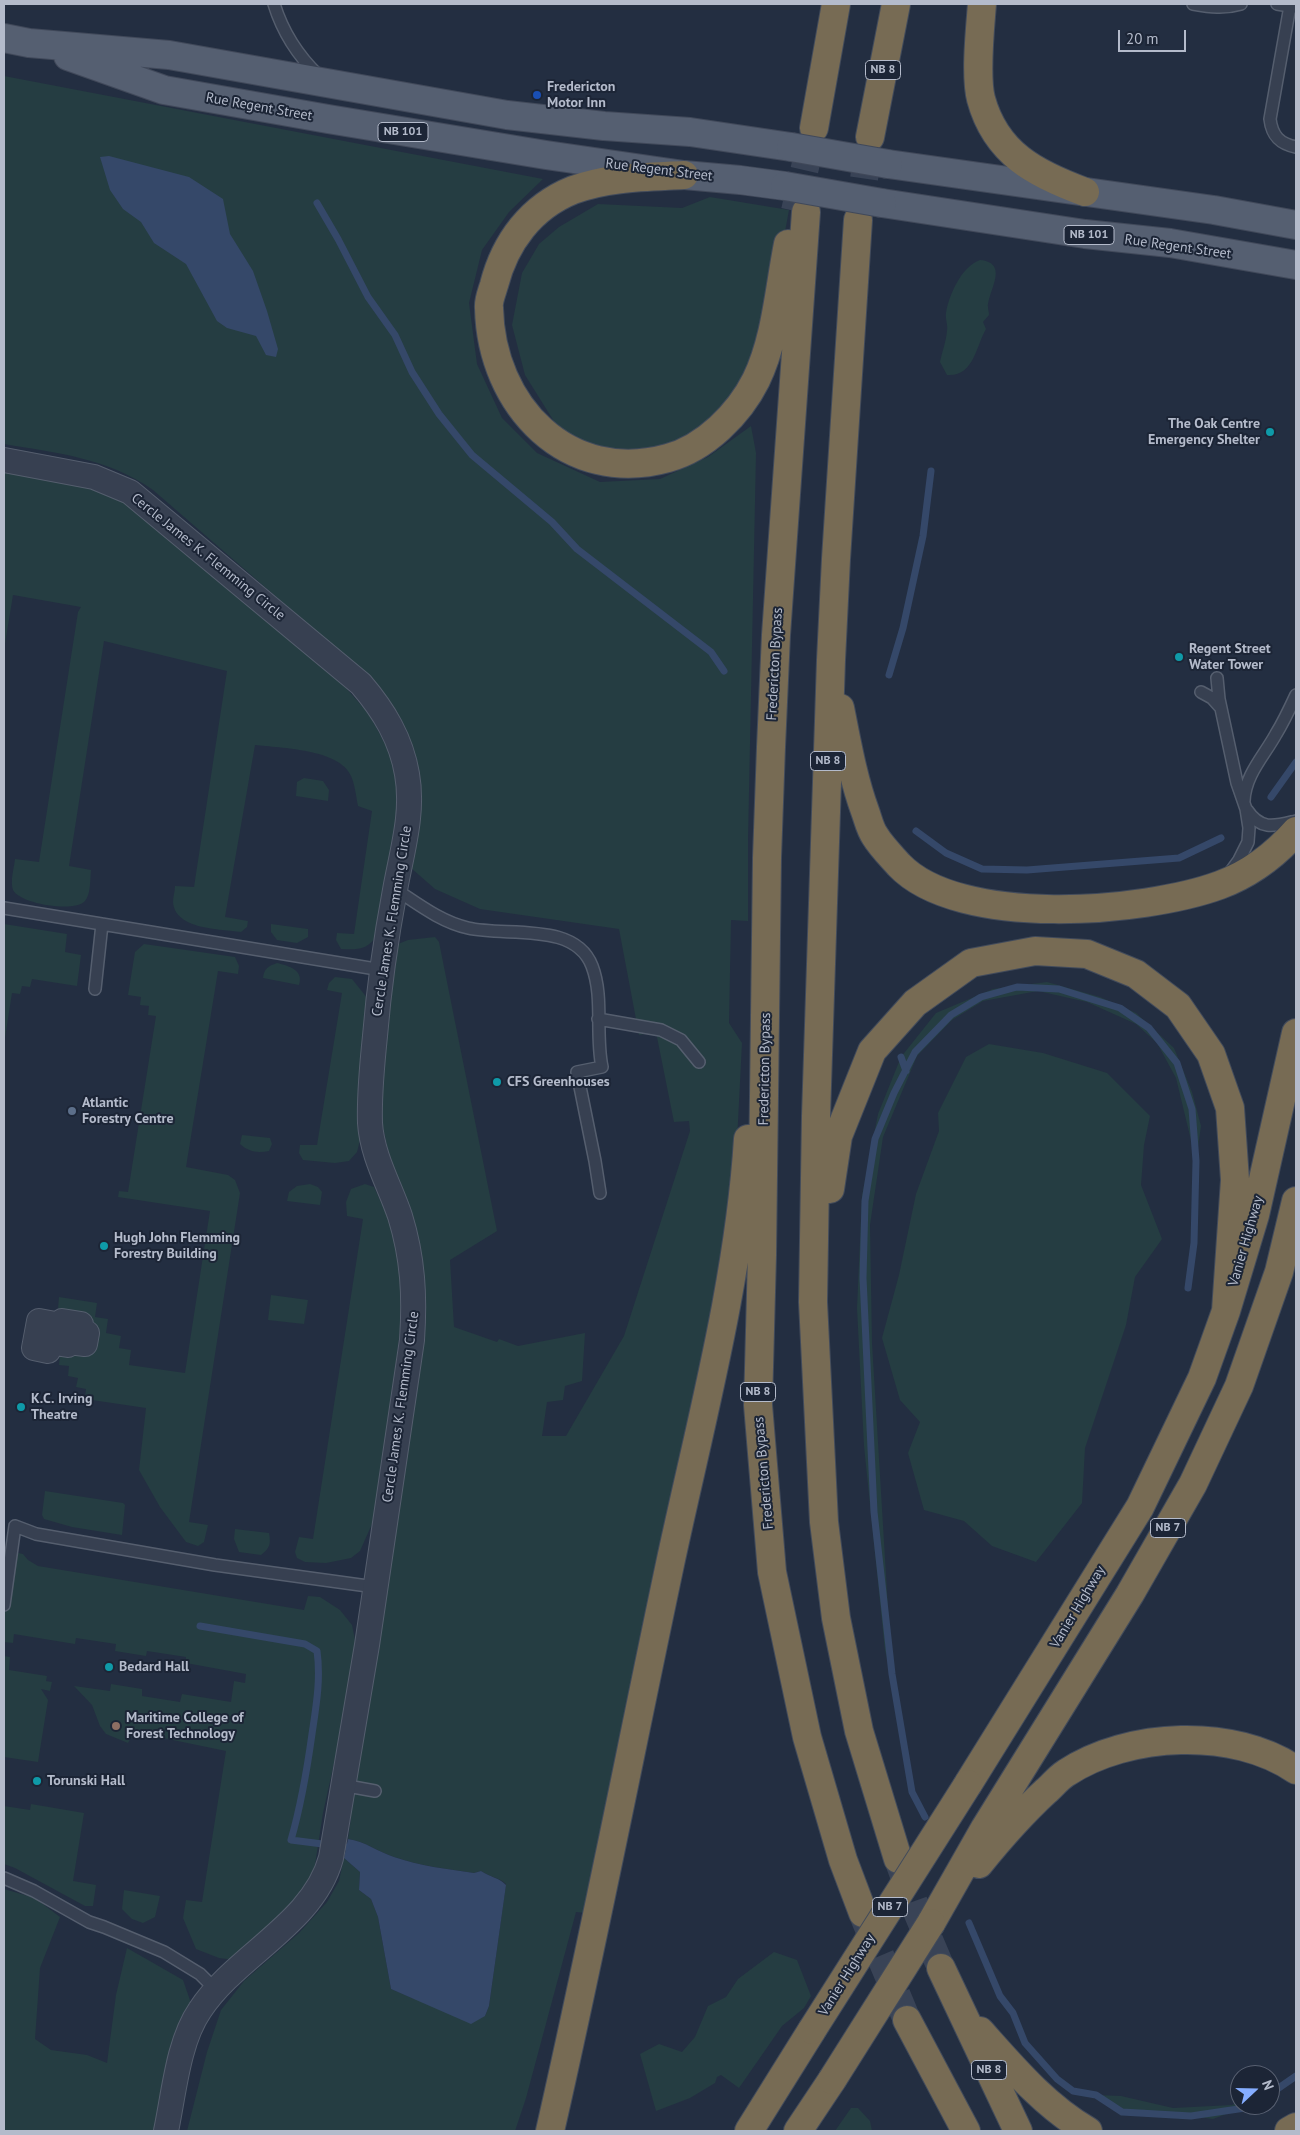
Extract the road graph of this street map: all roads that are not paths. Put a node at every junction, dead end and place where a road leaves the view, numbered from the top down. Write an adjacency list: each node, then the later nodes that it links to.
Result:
1 (274, 4): 10 (lane)
2 (836, 4): 11 (highway)
3 (896, 4): 12 (highway, NB 8)
4 (982, 4): 15 (highway)
5 (1193, 4): 6 (lane)
6 (1241, 4)
7 (1277, 4): 8 (lane)
8 (1293, 6): 13 (lane)
9 (16, 40): 10 (main road, Rue Regent Street / NB 101); 14 (main road, Rue Regent Street / NB 101)
10 (326, 82): 15 (main road, Rue Regent Street / NB 101, bridge)
11 (814, 128)
12 (870, 137)
13 (1296, 146)
14 (684, 175): 18 (main road, Rue Regent Street / NB 101, bridge); 28 (highway, Fredericton Bypass / NB 8)
15 (1085, 192): 17 (main road, Rue Regent Street / NB 101)
16 (858, 220): 20 (highway, NB 8)
17 (1296, 225)
18 (1296, 265)
19 (4, 460): 30 (street, Cercle James K. Flemming Circle)
20 (831, 660): 29 (highway); 40 (highway, NB 8)
21 (1217, 678): 24 (lane)
22 (1201, 692): 24 (lane)
23 (1296, 695): 25 (lane)
24 (1221, 708): 25 (lane)
25 (1245, 806): 26 (lane); 29 (lane)
26 (1296, 822)
27 (1296, 831): 29 (highway)
28 (766, 858): 50 (highway, Fredericton Bypass / NB 8); 57 (highway)
29 (1220, 885)
30 (395, 889): 33 (street, Cercle James K. Flemming Circle); 35 (lane)
31 (4, 908): 32 (lane)
32 (102, 924): 33 (lane); 34 (lane)
33 (382, 970): 42 (street, Cercle James K. Flemming Circle)
34 (94, 989)
35 (598, 1018): 37 (lane); 38 (lane)
36 (1296, 1033): 41 (highway, Vanier Highway / NB 7)
37 (699, 1062)
38 (600, 1194)
39 (1296, 1201): 47 (highway, NB 7)
40 (813, 1302): 41 (highway); 48 (highway, NB 8)
41 (1226, 1311): 58 (highway, Vanier Highway / NB 7, bridge)
42 (374, 1587): 43 (lane); 45 (street, Cercle James K. Flemming Circle)
43 (4, 1605)
44 (1296, 1770): 47 (highway)
45 (342, 1786): 46 (lane); 52 (street, Cercle James K. Flemming Circle)
46 (375, 1791)
47 (988, 1838): 59 (highway, NB 7, bridge)
48 (898, 1859)
49 (4, 1878): 52 (lane)
50 (863, 1913)
51 (941, 1968): 53 (highway, NB 8)
52 (215, 1989): 56 (street, Cercle James K. Flemming Circle)
53 (961, 2009): 61 (highway, NB 8); 62 (highway)
54 (907, 2020): 60 (highway)
55 (1296, 2127): 63 (highway)
56 (166, 2131)
57 (550, 2131)
58 (750, 2131)
59 (798, 2131)
60 (966, 2131)
61 (1018, 2131)
62 (1088, 2131)
63 (1289, 2131)

